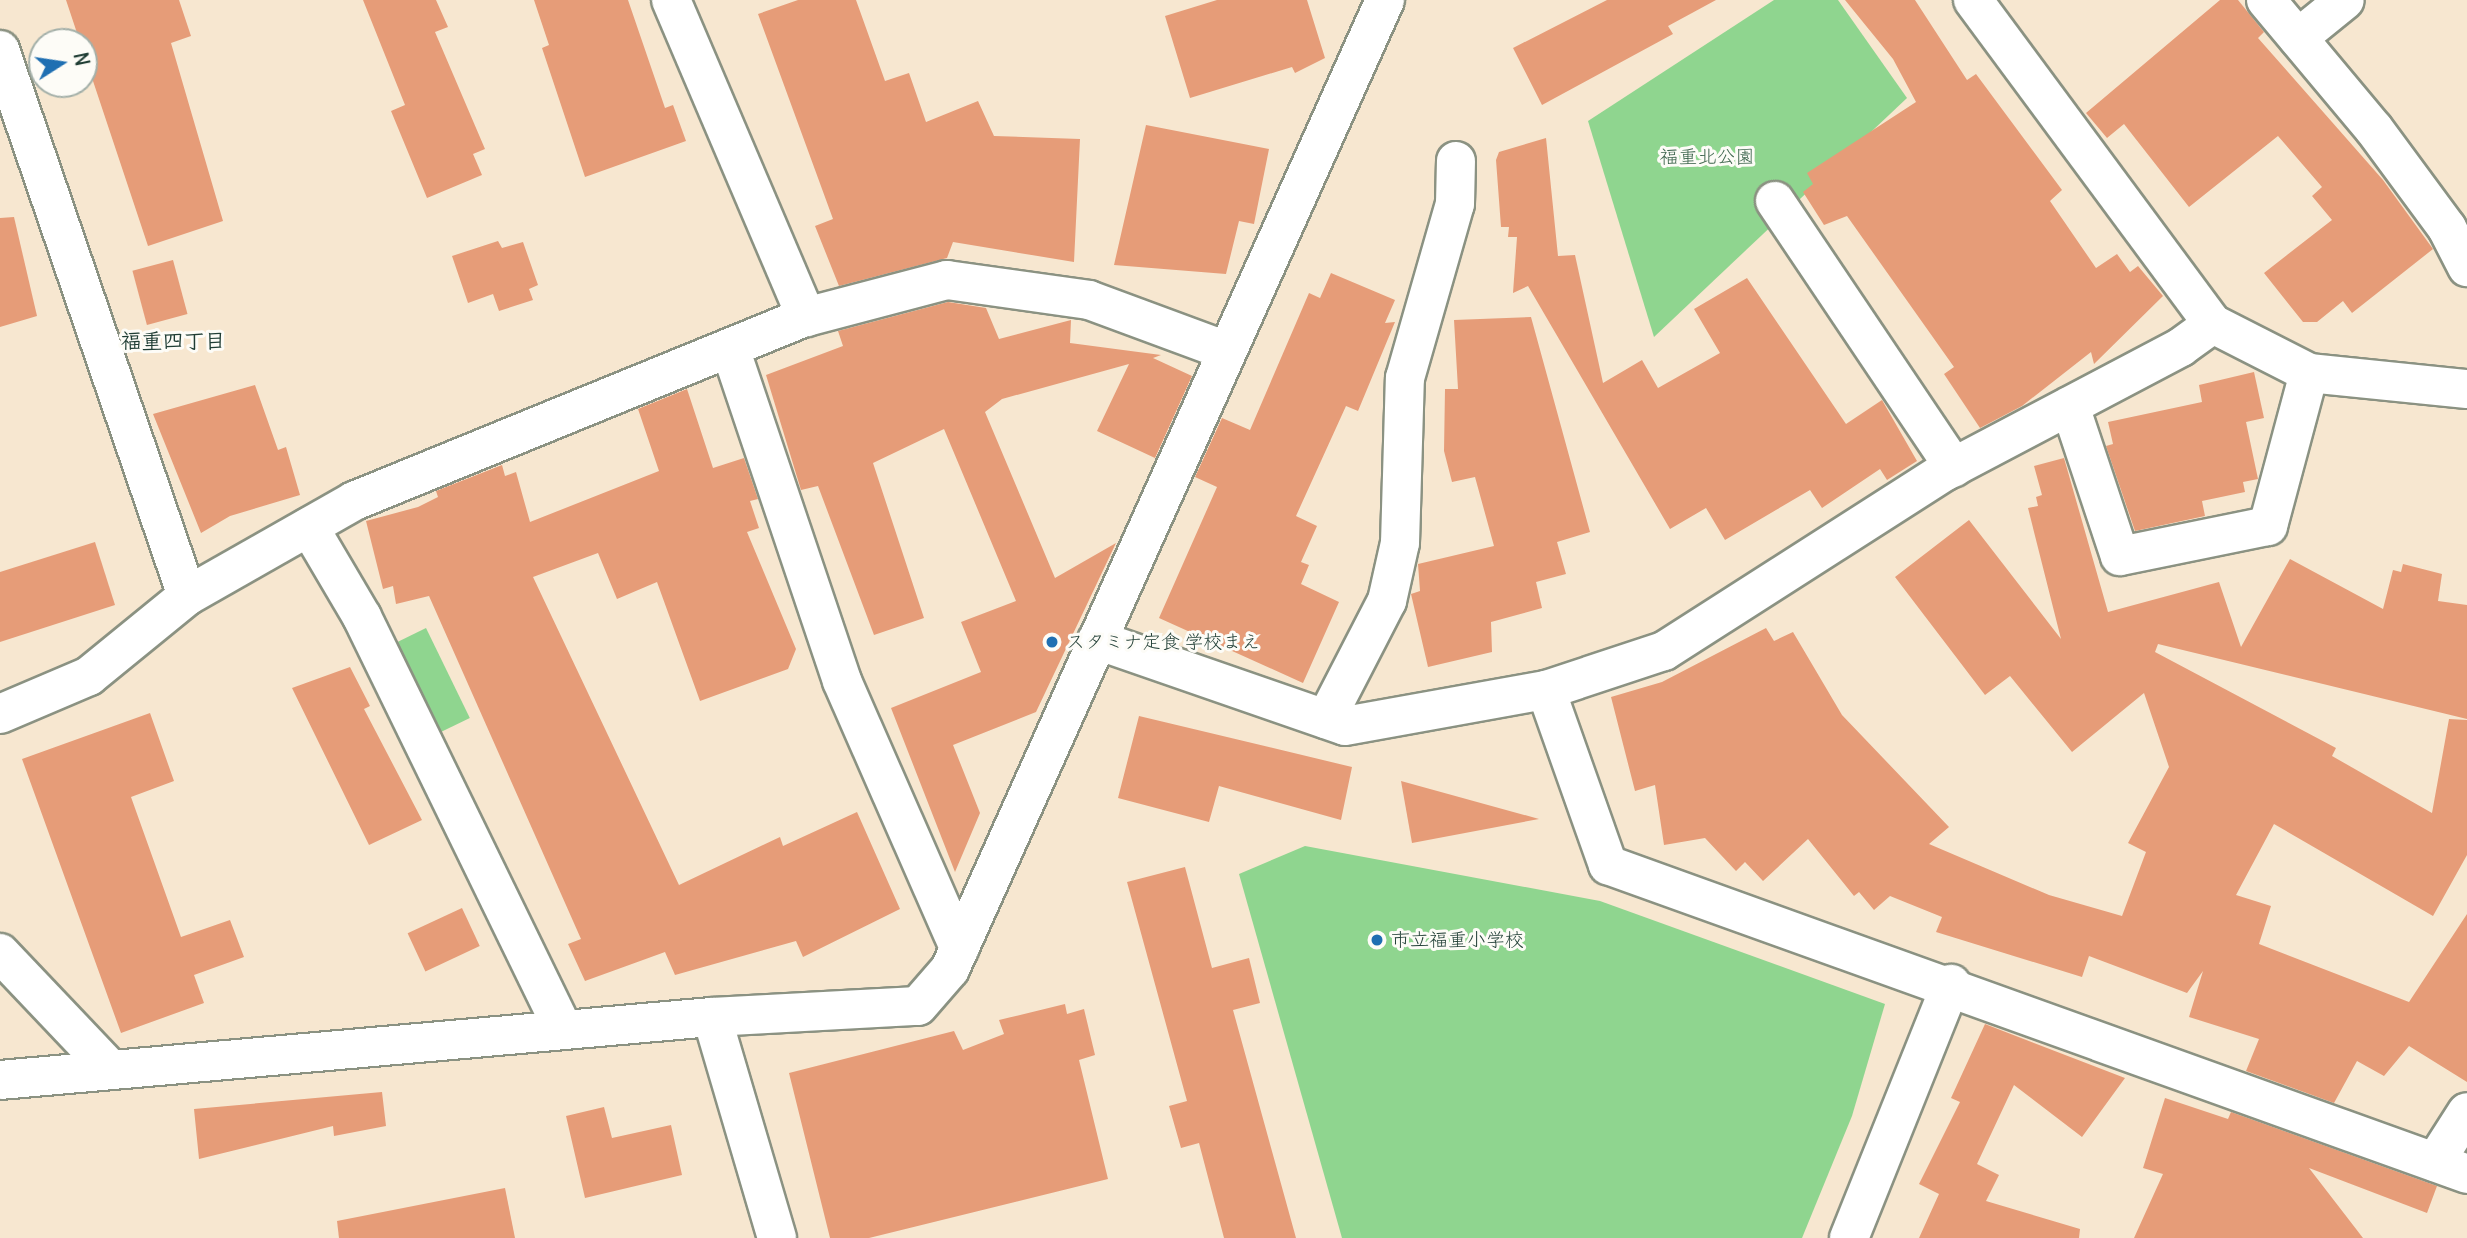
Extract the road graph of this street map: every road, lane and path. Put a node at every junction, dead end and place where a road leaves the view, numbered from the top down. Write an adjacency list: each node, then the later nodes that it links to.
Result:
1 (671, 0): 11 (street)
2 (1385, 0): 14 (street)
3 (1973, 0): 12 (street)
4 (2266, 0): 6 (street)
5 (2345, 0): 6 (street)
6 (2298, 38): 10 (street)
7 (0, 50): 20 (street)
8 (1456, 161): 24 (street)
9 (1775, 201): 18 (street)
10 (2467, 267)
11 (806, 317): 13 (street); 14 (street)
12 (2213, 324): 15 (street); 17 (street)
13 (730, 348): 19 (street); 25 (street)
14 (1227, 352): 21 (street)
15 (2309, 373): 16 (street); 17 (street)
16 (2467, 389)
17 (2070, 406): 18 (street)
18 (1954, 467): 22 (street)
19 (309, 527): 20 (street); 29 (street)
20 (187, 596): 23 (street)
21 (1101, 632): 24 (street); 25 (street)
22 (1546, 690): 24 (street); 27 (street)
23 (0, 714)
24 (1326, 719)
25 (959, 948): 28 (street)
26 (0, 953): 30 (street)
27 (1951, 984): 33 (street); 35 (street)
28 (712, 1017): 29 (street); 34 (street)
29 (563, 1030): 30 (street)
30 (109, 1068): 31 (street)
31 (0, 1080)
32 (2467, 1112): 33 (street)
33 (2451, 1168)
34 (777, 1238)
35 (1849, 1238)

